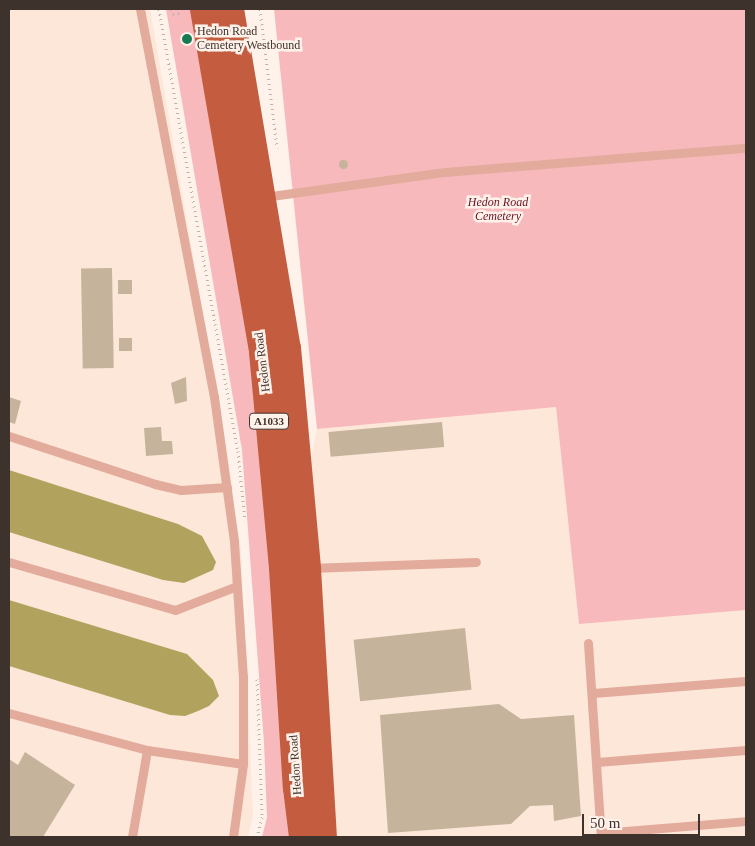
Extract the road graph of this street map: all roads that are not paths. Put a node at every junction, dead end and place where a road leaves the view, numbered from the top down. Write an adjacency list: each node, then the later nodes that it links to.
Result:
1 (140, 9): 7 (lane)
2 (204, 9): 24 (highway, Hedon Road / A1033)
3 (230, 9): 5 (highway, Hedon Road / A1033)
4 (746, 148): 5 (lane)
5 (261, 197): 10 (highway, Hedon Road / A1033)
6 (9, 436): 7 (lane)
7 (227, 487): 11 (lane)
8 (9, 562): 11 (lane)
9 (476, 562): 10 (lane)
10 (307, 569): 25 (highway, Hedon Road / A1033)
11 (238, 586): 19 (lane)
12 (588, 643): 14 (lane)
13 (746, 681): 14 (lane)
14 (594, 693): 18 (lane)
15 (9, 713): 16 (lane)
16 (147, 750): 19 (lane); 22 (lane)
17 (746, 750): 18 (lane)
18 (597, 762): 21 (lane)
19 (243, 764): 23 (lane)
20 (746, 821): 21 (lane)
21 (601, 835)
22 (132, 837)
23 (233, 837)
24 (303, 837)
25 (323, 837)

